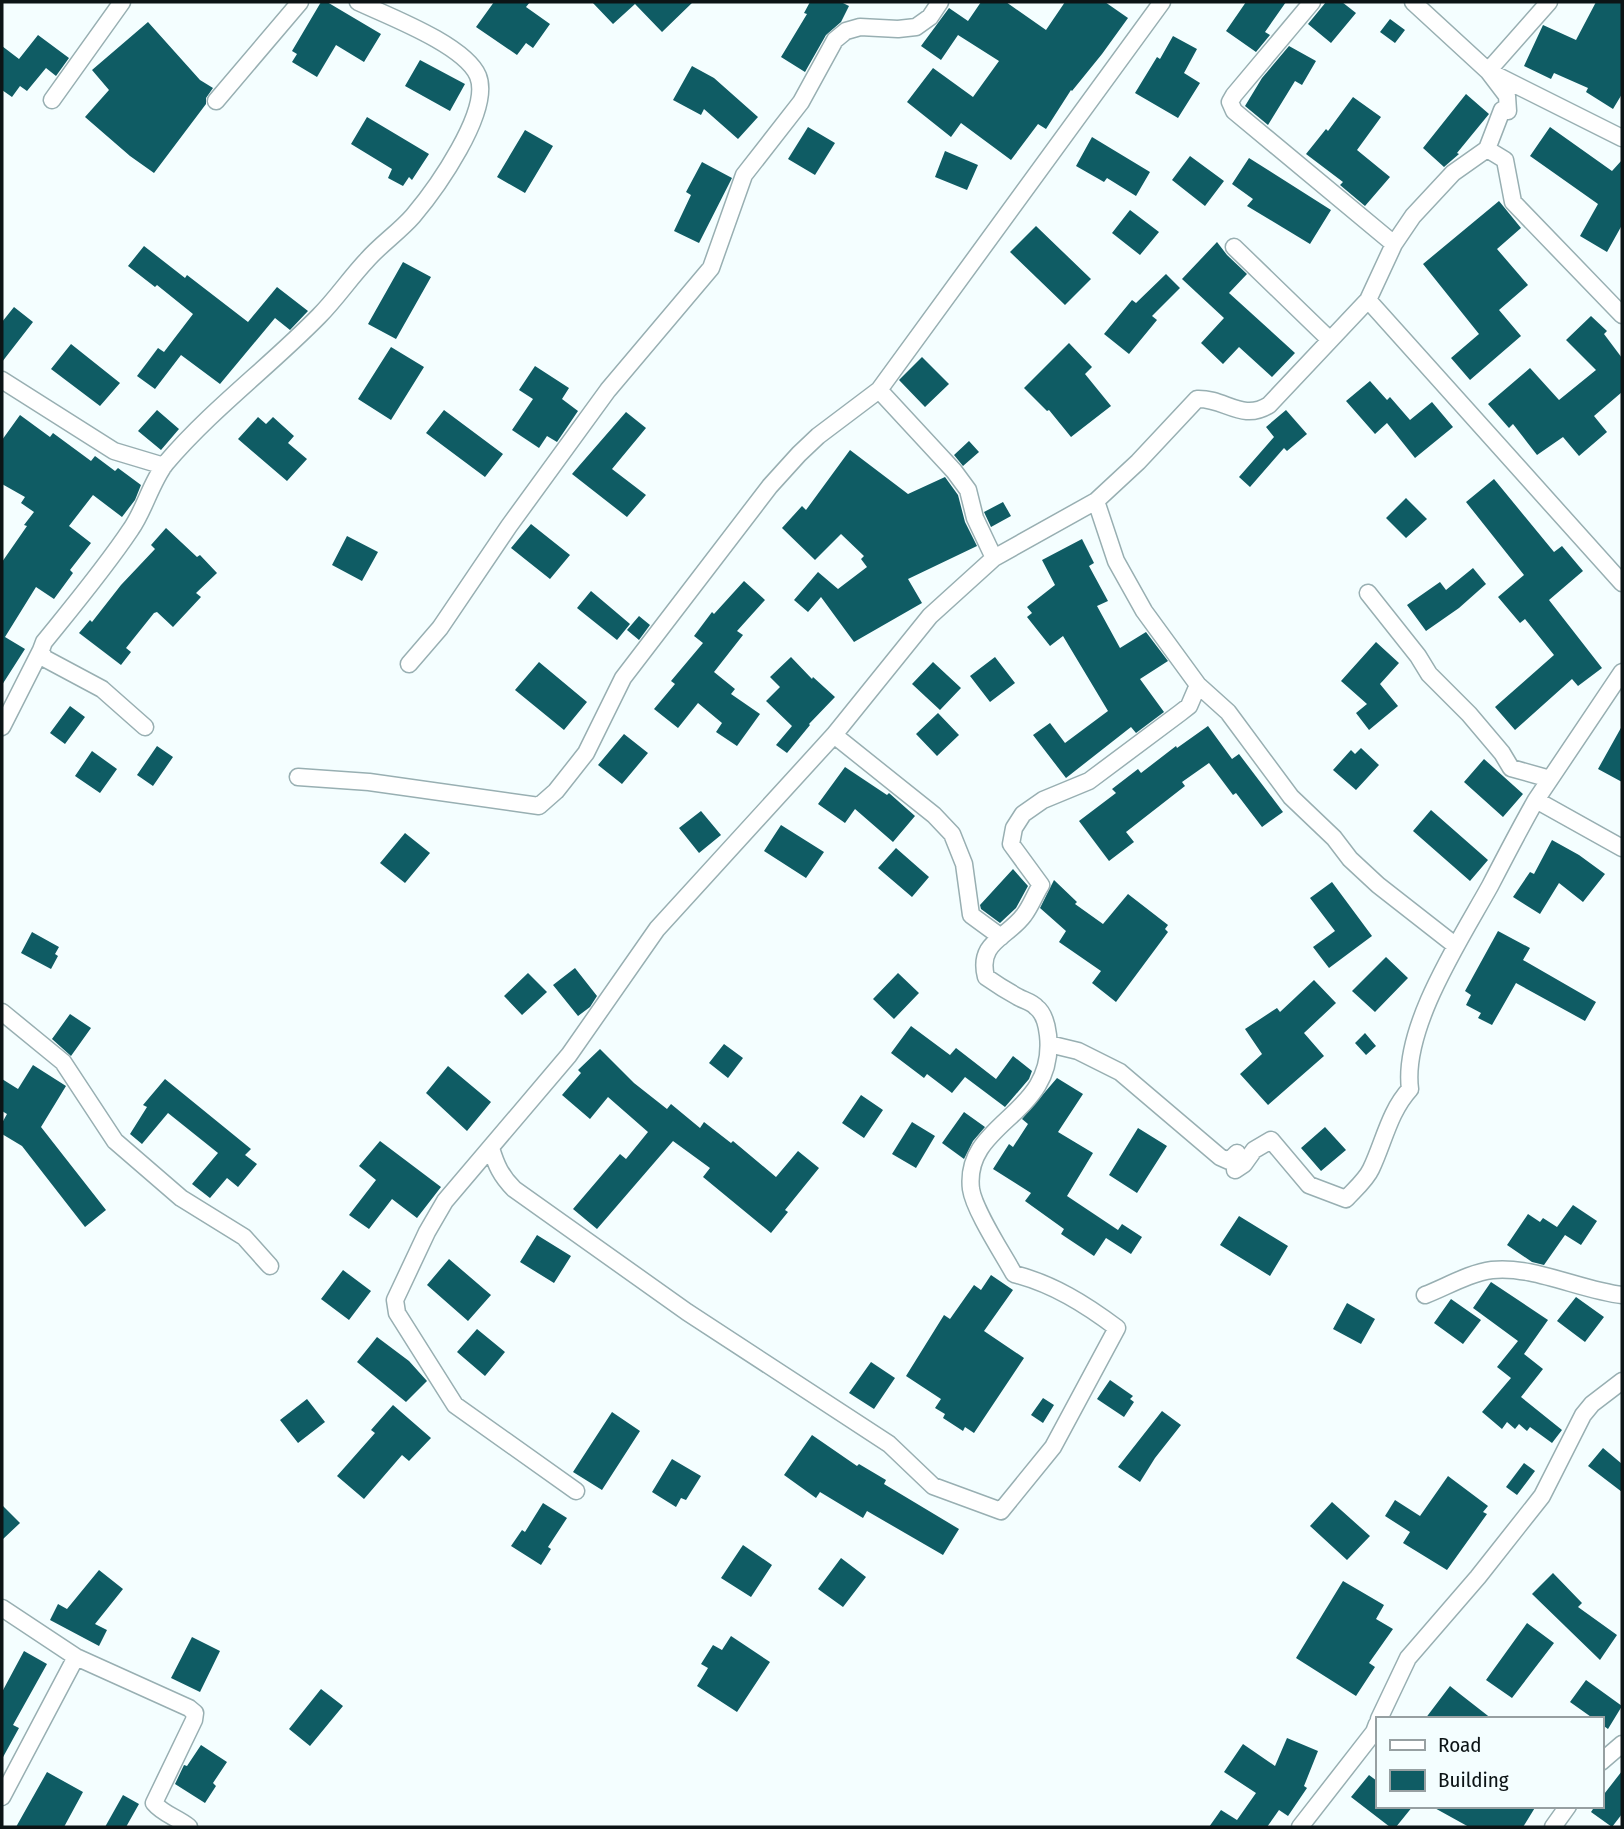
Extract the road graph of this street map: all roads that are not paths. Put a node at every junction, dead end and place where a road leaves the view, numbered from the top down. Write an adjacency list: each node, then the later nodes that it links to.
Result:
1 (122, 2): 10 (street)
2 (300, 2): 11 (street)
3 (358, 2): 21 (street)
4 (940, 2): 27 (street)
5 (1162, 2): 20 (street)
6 (1312, 2): 14 (street)
7 (1413, 2): 9 (street)
8 (1549, 2): 9 (street)
9 (1488, 71): 12 (street); 13 (street)
10 (52, 100)
11 (216, 101)
12 (1622, 138)
13 (1487, 149): 14 (street); 17 (street)
14 (1394, 244): 16 (street)
15 (1234, 247): 18 (street)
16 (1368, 300): 18 (street); 24 (street)
17 (1622, 315)
18 (1330, 340): 22 (street)
19 (2, 380): 21 (street)
20 (879, 390): 23 (street); 33 (street)
21 (164, 466): 26 (street)
22 (1096, 501): 23 (street); 29 (street)
23 (994, 558): 32 (street)
24 (1622, 583)
25 (1368, 593): 34 (street)
26 (41, 650): 30 (street); 31 (street)
27 (409, 664)
28 (1622, 672): 34 (street)
29 (1198, 685): 37 (street); 38 (street)
30 (2, 727)
31 (145, 727)
32 (834, 735): 37 (street); 41 (street)
33 (298, 777)
34 (1550, 779): 35 (street)
35 (1535, 800): 36 (street); 38 (street)
36 (1622, 848)
37 (1001, 937): 40 (street)
38 (1456, 946): 40 (street)
39 (2, 1012): 42 (street)
40 (1049, 1044): 41 (street)
41 (491, 1147): 46 (street)
42 (270, 1266)
43 (1425, 1295): 44 (street)
44 (1622, 1295)
45 (1622, 1381): 49 (street)
46 (576, 1491)
47 (2, 1608): 48 (street)
48 (76, 1657): 53 (street); 54 (street)
49 (1380, 1717)
50 (1376, 1727): 55 (street)
51 (1622, 1744): 52 (street)
52 (1603, 1760)
53 (2, 1797)
54 (189, 1827)
55 (1300, 1827)

